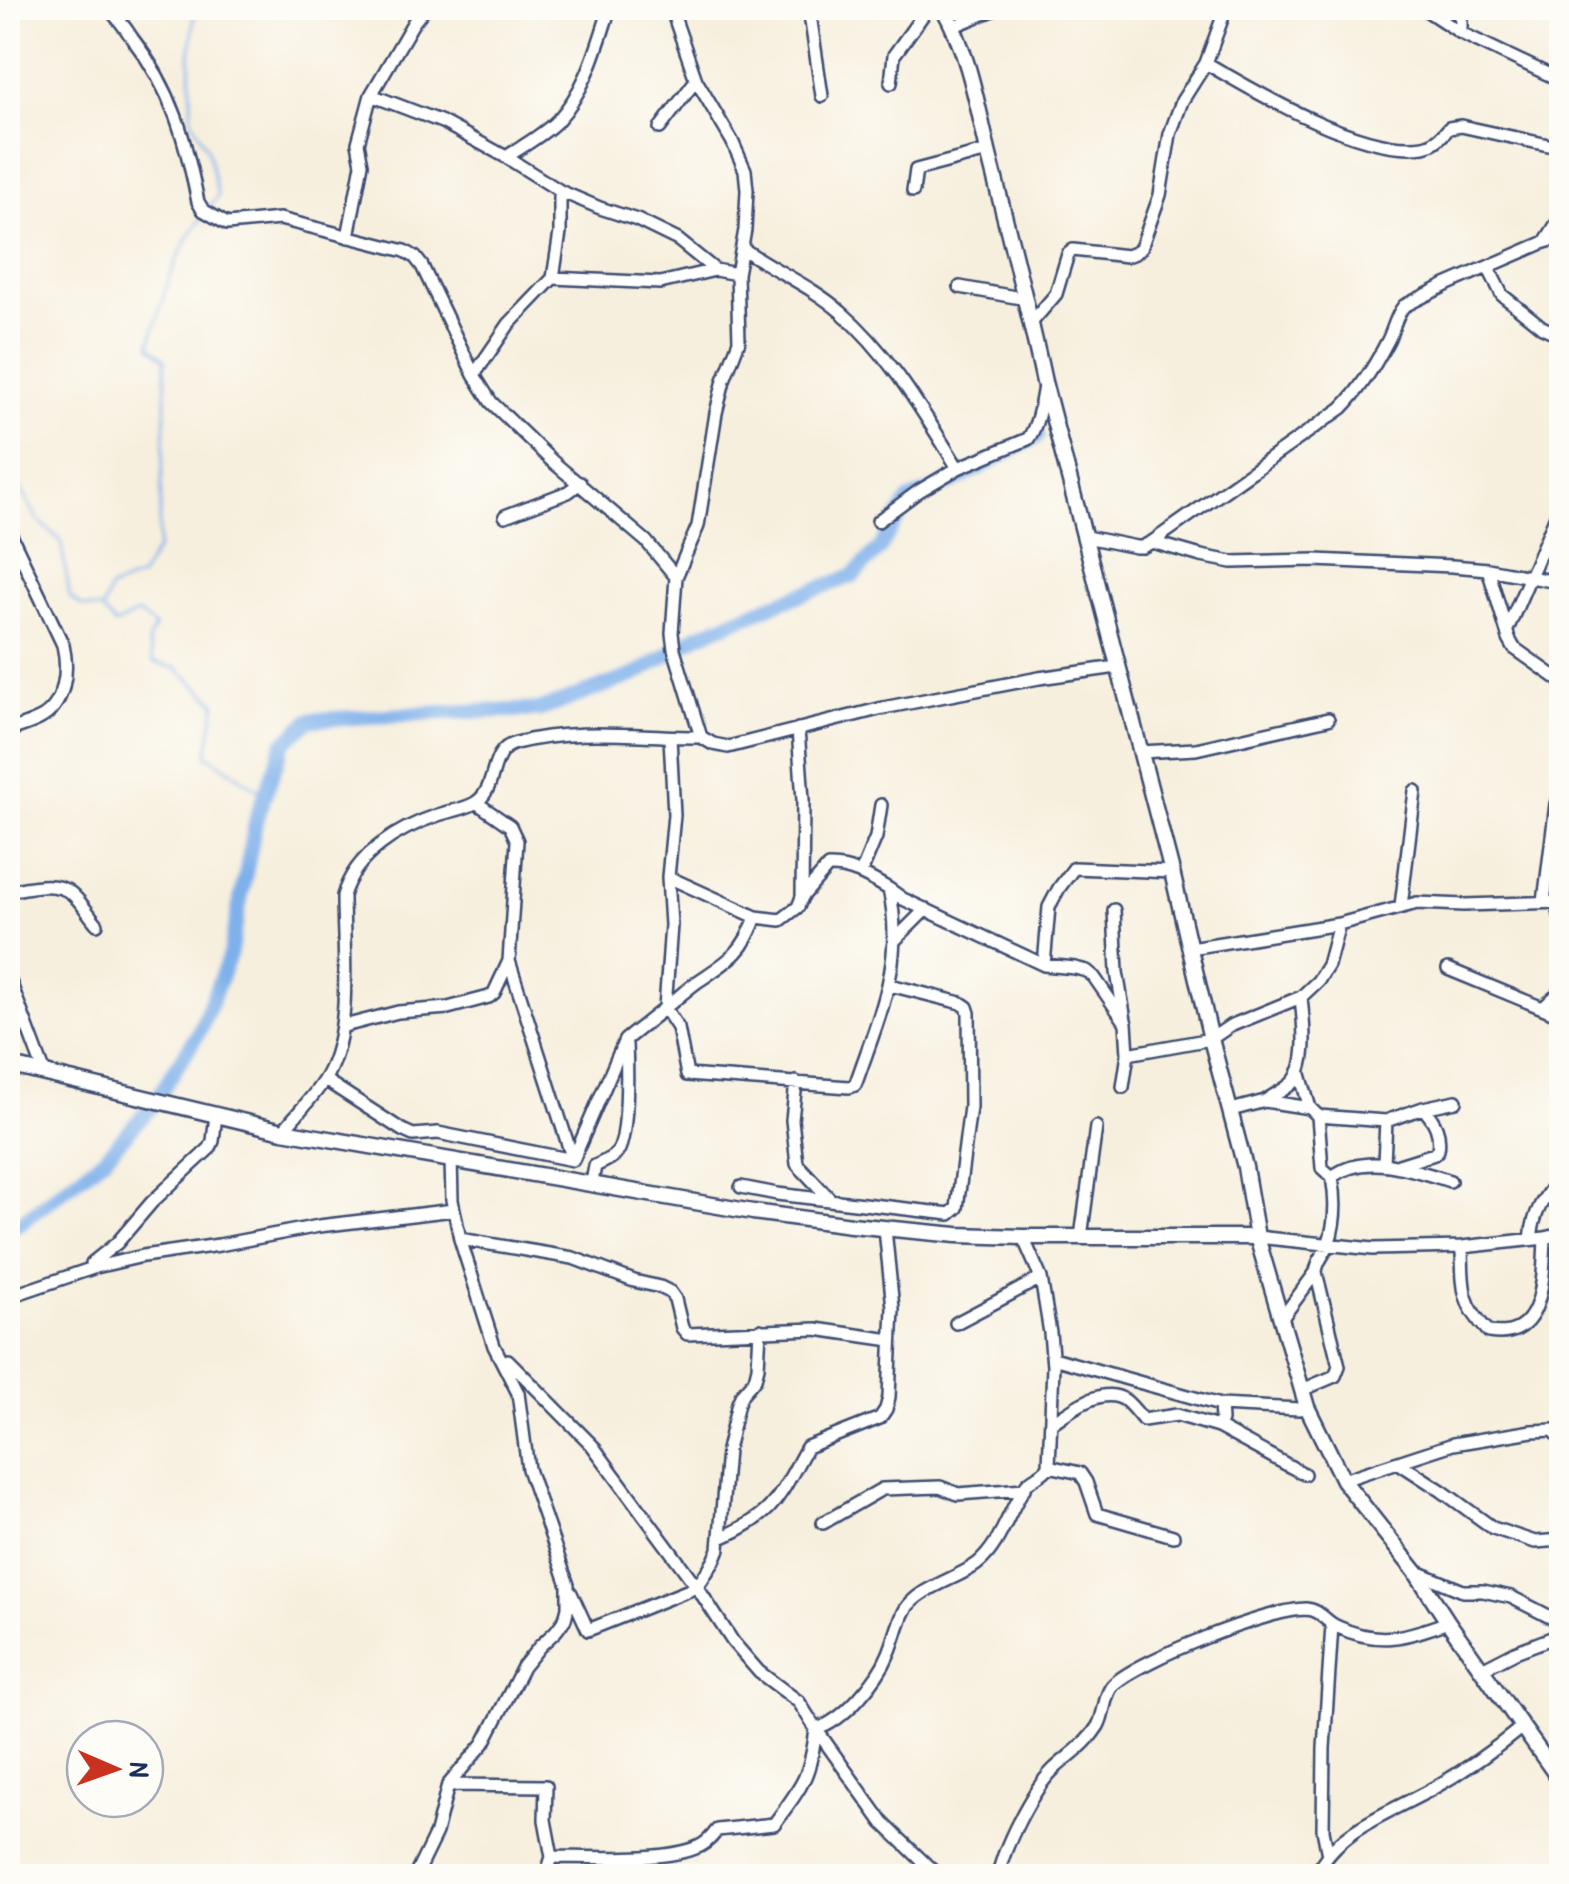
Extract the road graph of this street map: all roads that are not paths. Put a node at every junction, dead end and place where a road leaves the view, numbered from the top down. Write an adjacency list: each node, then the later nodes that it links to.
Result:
1 (108, 8): 28 (street)
2 (425, 8): 19 (street)
3 (610, 8): 24 (street)
4 (671, 8): 16 (street)
5 (809, 8): 20 (street)
6 (928, 8): 18 (street)
7 (943, 8): 13 (street)
8 (998, 8): 12 (street)
9 (1226, 8): 15 (street)
10 (1423, 8): 14 (street)
11 (1461, 8): 14 (street)
12 (984, 10): 13 (street)
13 (954, 26): 23 (street)
14 (1461, 33): 17 (street)
15 (1206, 63): 22 (street); 38 (street)
16 (696, 80): 21 (street); 31 (street)
17 (1562, 81)
18 (891, 83)
19 (372, 95): 24 (street); 28 (street)
20 (822, 96)
21 (660, 128)
22 (1562, 148)
23 (988, 151): 26 (street); 37 (street)
24 (506, 157): 25 (street)
25 (560, 191): 33 (street); 35 (street)
26 (914, 191)
27 (1562, 215): 30 (street)
28 (348, 237): 40 (street)
29 (1562, 237): 30 (street)
30 (1545, 242): 32 (street)
31 (742, 248): 34 (street); 42 (street)
32 (1488, 267): 39 (street); 49 (street)
33 (715, 270): 34 (street); 35 (street)
34 (737, 274): 52 (street)
35 (553, 278): 40 (street)
36 (960, 287): 37 (street)
37 (1026, 299): 38 (street)
38 (1032, 322): 41 (street)
39 (1562, 336)
40 (474, 375): 43 (street)
41 (1044, 382): 42 (street); 48 (street)
42 (958, 468): 46 (street)
43 (580, 483): 45 (street); 52 (street)
44 (1562, 502): 51 (street)
45 (505, 516)
46 (878, 521)
47 (8, 529): 59 (street)
48 (1086, 537): 49 (street); 55 (street)
49 (1152, 542): 50 (street)
50 (1488, 569): 51 (street); 54 (street)
51 (1530, 576): 53 (street); 54 (street)
52 (676, 577): 61 (street)
53 (1562, 583)
54 (1506, 630): 56 (street)
55 (1117, 667): 58 (street); 62 (street)
56 (1562, 682)
57 (1328, 719): 62 (street)
58 (798, 729): 61 (street); 72 (street)
59 (8, 731)
60 (670, 737): 61 (street); 65 (street); 69 (street)
61 (701, 737)
62 (1140, 752): 67 (street)
63 (1414, 791): 74 (street)
64 (1562, 796): 73 (street)
65 (477, 803): 83 (street); 94 (street)
66 (882, 806): 68 (street)
67 (1172, 872): 82 (street); 84 (street)
68 (861, 873): 70 (street); 72 (street)
69 (668, 877): 77 (street); 91 (street)
70 (889, 889): 75 (street); 81 (street)
71 (8, 891): 78 (street)
72 (802, 897): 77 (street)
73 (1554, 902): 74 (street); 80 (street)
74 (1401, 906): 79 (street)
75 (926, 909): 81 (street); 84 (street)
76 (1114, 910): 93 (street)
77 (756, 917): 91 (street)
78 (98, 924)
79 (1339, 924): 82 (street); 89 (street)
80 (1562, 924)
81 (894, 941): 87 (street)
82 (1190, 948): 96 (street)
83 (509, 961): 94 (street); 114 (street)
84 (1044, 965): 93 (street)
85 (1448, 969): 90 (street)
86 (8, 976): 100 (street)
87 (890, 985): 102 (street); 123 (street)
88 (1562, 990): 90 (street)
89 (1301, 996): 96 (street); 99 (street)
90 (1544, 1007): 92 (street)
91 (665, 1008): 95 (street); 102 (street)
92 (1562, 1016)
93 (1126, 1023): 97 (street)
94 (344, 1026): 101 (street)
95 (626, 1040): 114 (street); 120 (street)
96 (1210, 1040): 97 (street); 107 (street)
97 (1128, 1054): 103 (street)
98 (8, 1065): 100 (street)
99 (1299, 1071): 104 (street); 108 (street)
100 (45, 1074): 109 (street)
101 (325, 1080): 112 (street); 114 (street)
102 (796, 1082): 122 (street)
103 (1123, 1087)
104 (1265, 1101): 107 (street); 108 (street)
105 (1456, 1101): 106 (street)
106 (1423, 1108): 110 (street); 116 (street)
107 (1231, 1110): 129 (street)
108 (1314, 1112): 110 (street); 118 (street)
109 (216, 1115): 112 (street); 136 (street)
110 (1386, 1121): 115 (street)
111 (1096, 1126): 128 (street)
112 (282, 1131): 113 (street)
113 (451, 1159): 120 (street); 124 (street)
114 (573, 1160)
115 (1384, 1163): 116 (street); 118 (street)
116 (1399, 1165): 119 (street)
117 (1562, 1174): 132 (street)
118 (1332, 1176): 133 (street)
119 (1450, 1181)
120 (592, 1182): 125 (street)
121 (741, 1187): 122 (street)
122 (832, 1200): 123 (street)
123 (879, 1206): 125 (street)
124 (454, 1210): 131 (street); 136 (street)
125 (881, 1228): 127 (street); 142 (street)
126 (1562, 1234): 130 (street)
127 (1022, 1237): 128 (street); 137 (street)
128 (1081, 1237): 129 (street)
129 (1257, 1237): 133 (street); 139 (street)
130 (1546, 1238): 132 (street); 134 (street)
131 (460, 1239): 141 (street); 143 (street)
132 (1531, 1240): 134 (street)
133 (1329, 1245): 134 (street); 135 (street)
134 (1462, 1247)
135 (1316, 1272): 139 (street); 145 (street)
136 (67, 1278): 138 (street)
137 (1041, 1278): 140 (street); 144 (street)
138 (8, 1297)
139 (1282, 1318): 145 (street)
140 (956, 1323)
141 (760, 1330): 142 (street); 158 (street)
142 (891, 1340): 158 (street)
143 (494, 1346): 161 (street); 162 (street)
144 (1053, 1358): 146 (street); 148 (street)
145 (1302, 1390): 147 (street)
146 (1220, 1406): 147 (street); 149 (street)
147 (1307, 1407): 154 (street)
148 (1052, 1423): 149 (street); 152 (street)
149 (1218, 1427): 153 (street)
150 (1562, 1442): 151 (street)
151 (1399, 1463): 154 (street); 159 (street)
152 (1049, 1466): 155 (street); 157 (street)
153 (1304, 1474)
154 (1344, 1480): 160 (street)
155 (1024, 1489): 156 (street); 169 (street)
156 (823, 1523)
157 (1173, 1536)
158 (721, 1538): 162 (street)
159 (1562, 1540)
160 (1415, 1571): 163 (street); 164 (street)
161 (568, 1585): 162 (street); 171 (street)
162 (697, 1587): 169 (street)
163 (1448, 1622): 165 (street); 167 (street)
164 (1562, 1623)
165 (1332, 1626): 172 (street); 177 (street)
166 (1562, 1634): 167 (street)
167 (1482, 1669): 168 (street)
168 (1522, 1727): 170 (street); 172 (street)
169 (816, 1729): 173 (street); 176 (street)
170 (1562, 1782)
171 (448, 1785): 173 (street); 174 (street)
172 (1328, 1855): 178 (street)
173 (552, 1857): 175 (street)
174 (415, 1876)
175 (546, 1876)
176 (938, 1876)
177 (998, 1876)
178 (1315, 1876)

